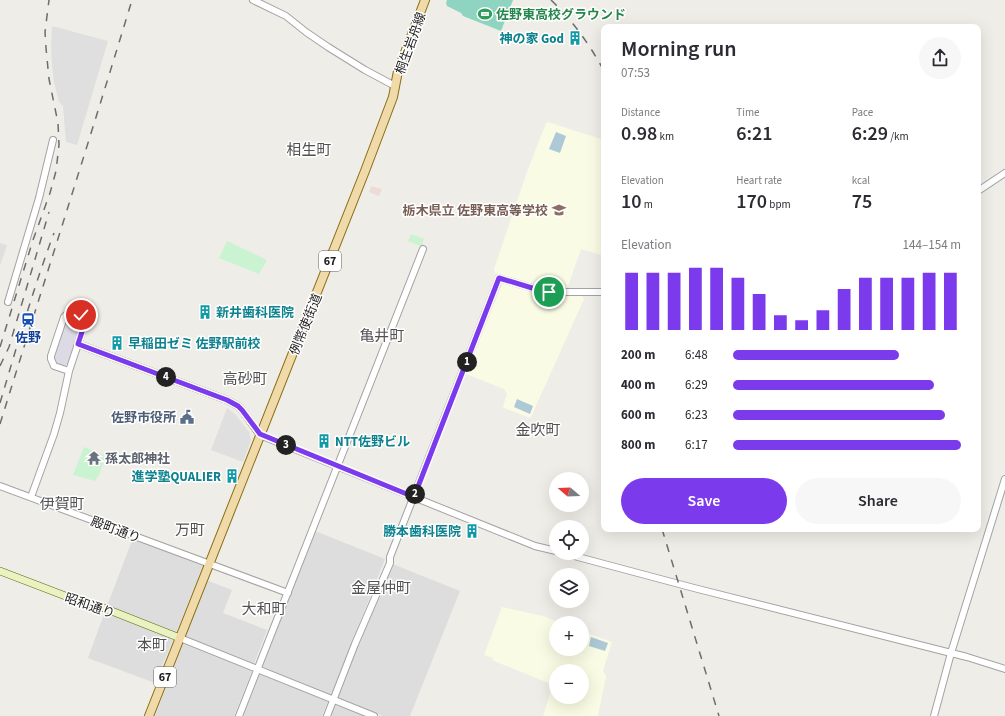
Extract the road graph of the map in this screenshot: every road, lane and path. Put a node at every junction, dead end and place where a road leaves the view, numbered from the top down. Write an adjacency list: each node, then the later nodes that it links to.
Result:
1 (253, 0): 3 (street)
2 (425, 0): 3 (main road, 桐生岩舟線 / 67)
3 (395, 86): 12 (main road, 例幣使街道 / 67)
4 (53, 140): 9 (street)
5 (1005, 173): 6 (street)
6 (981, 189)
7 (423, 249): 13 (street)
8 (601, 292): 17 (street)
9 (8, 302)
10 (78, 344): 11 (street); 11 (street); 12 (main road)
11 (69, 371): 16 (street)
12 (260, 434): 13 (street); 20 (main road, 例幣使街道 / 67)
13 (338, 466): 17 (street); 22 (street)
14 (1005, 479): 24 (street)
15 (0, 486): 16 (street, 殿町通り)
16 (31, 497): 20 (street, 殿町通り)
17 (414, 497): 18 (street); 27 (street)
18 (549, 549)
19 (589, 560): 24 (street)
20 (209, 564): 22 (street, 殿町通り); 23 (main road, 例幣使街道 / 67)
21 (0, 572): 23 (main road, 昭和通り)
22 (288, 593): 25 (street)
23 (180, 638): 25 (street); 28 (main road, 例幣使街道 / 67)
24 (951, 653): 26 (street); 32 (street)
25 (257, 669): 27 (street); 29 (street)
26 (1005, 669)
27 (333, 699): 30 (street); 31 (street)
28 (149, 716)
29 (239, 716)
30 (327, 716)
31 (374, 716)
32 (934, 716)

